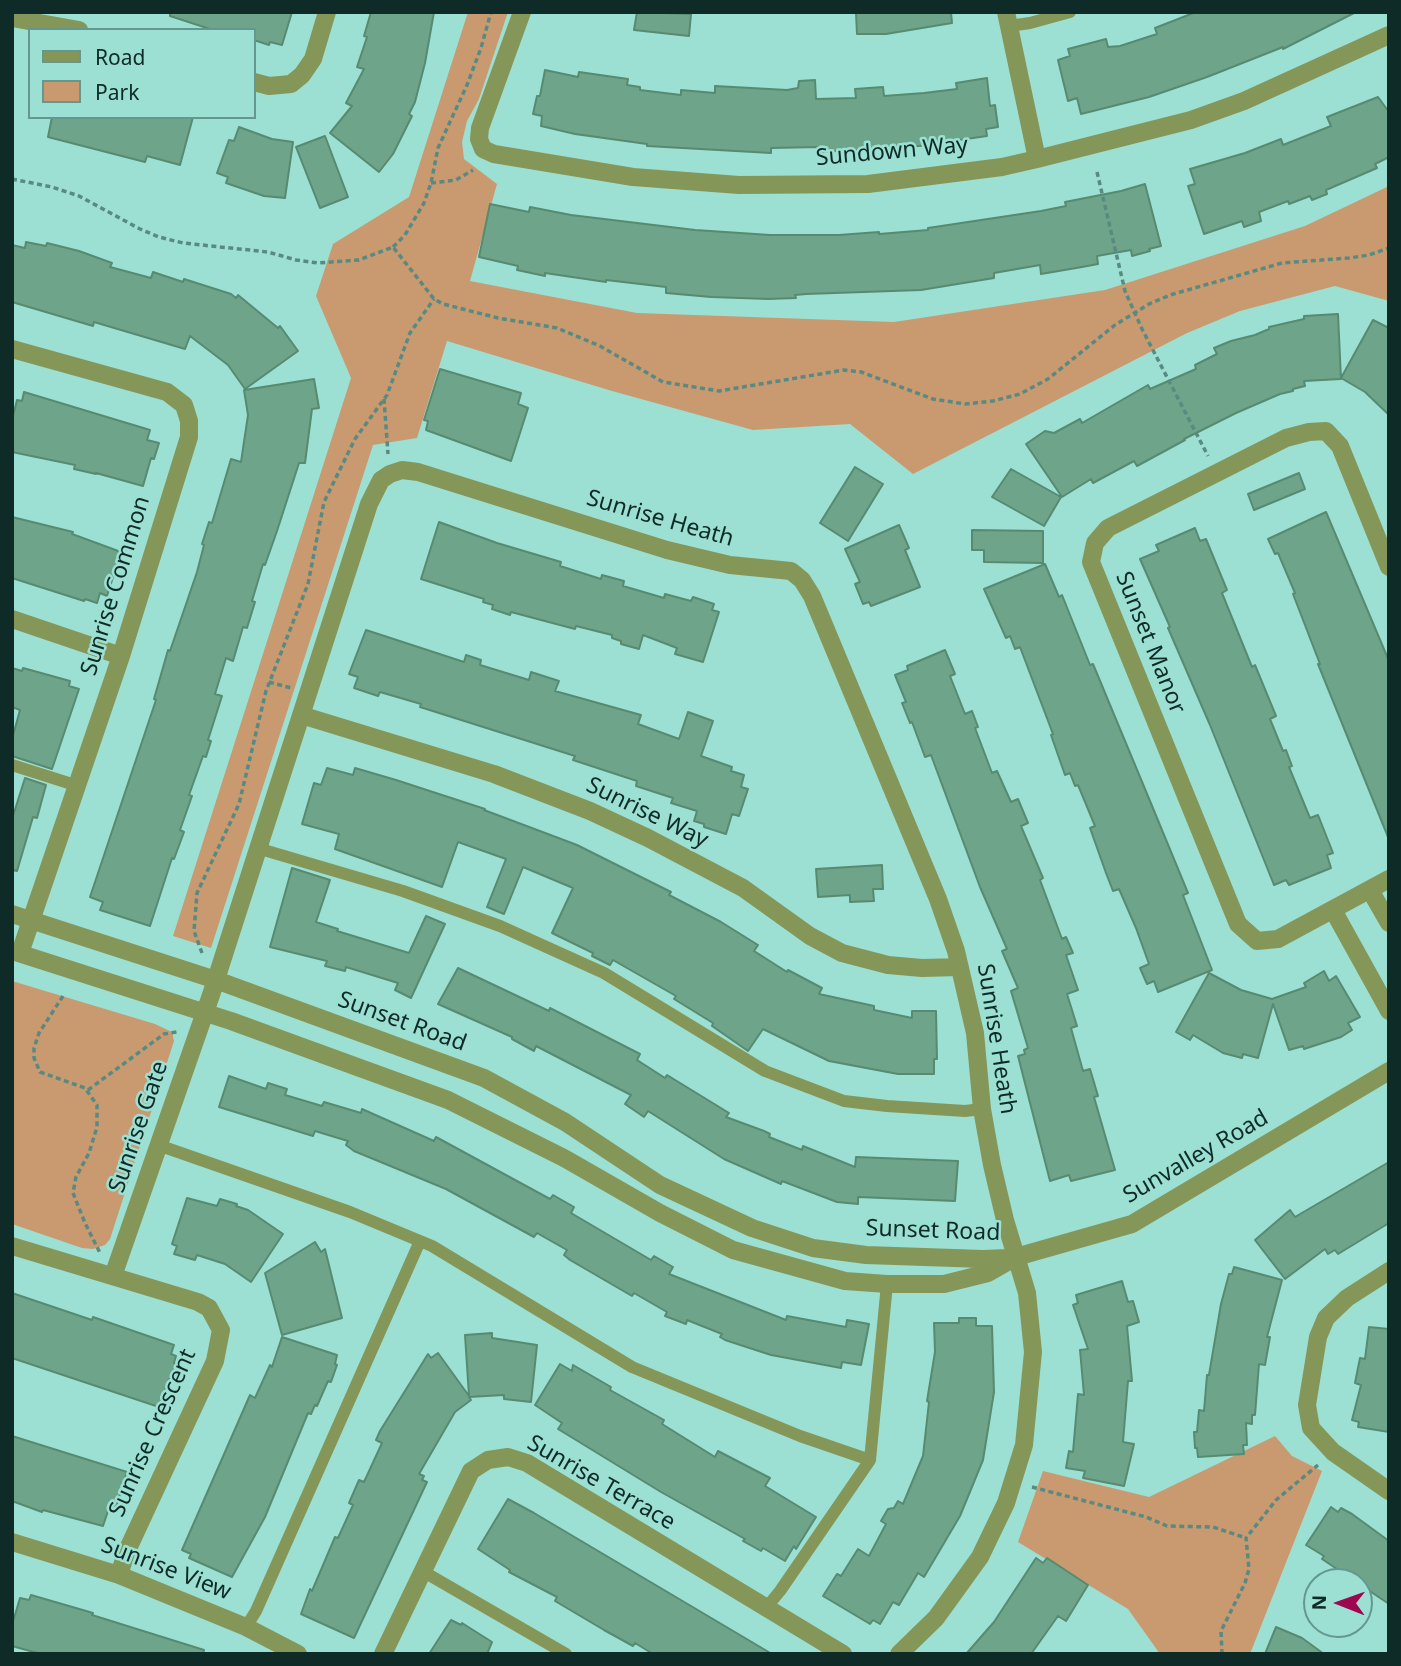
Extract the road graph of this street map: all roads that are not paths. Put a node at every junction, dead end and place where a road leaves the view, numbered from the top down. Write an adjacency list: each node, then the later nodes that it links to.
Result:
1 (327, 12): 8 (street)
2 (522, 12): 9 (street, Sundown Way)
3 (1070, 12): 5 (lane)
4 (12, 18): 6 (street)
5 (1008, 19): 9 (street)
6 (68, 28)
7 (1389, 35): 9 (street, Sundown Way)
8 (256, 83)
9 (1037, 159)
10 (12, 349): 13 (street, Sunrise Common)
11 (1389, 567): 20 (street, Sunset Manor)
12 (12, 619): 13 (street)
13 (121, 656): 16 (street, Sunrise Common)
14 (301, 715): 17 (street); 25 (street, Sunrise Way); 25 (street, Sunrise Heath)
15 (12, 765): 16 (lane)
16 (78, 786): 22 (street, Sunrise Common)
17 (257, 848): 26 (street); 30 (lane)
18 (1389, 879): 19 (street, Sunset Manor)
19 (1370, 890): 20 (street, Sunset Manor); 23 (street)
20 (1333, 910): 27 (street)
21 (12, 914): 22 (street, Sunset Road)
22 (32, 920): 24 (street, Sunrise Common); 26 (street, Sunset Road)
23 (1389, 923)
24 (16, 952): 28 (street, Sunset Road)
25 (960, 967): 30 (street, Sunrise Heath)
26 (213, 988): 28 (street, Sunrise Gate); 34 (street, Sunset Road)
27 (1389, 1011)
28 (205, 1013): 31 (street, Sunrise Gate); 37 (street, Sunset Road)
29 (1389, 1071): 34 (street, Sunvalley Road)
30 (982, 1109): 34 (street, Sunrise Heath)
31 (158, 1145): 32 (lane); 36 (street, Sunrise Gate)
32 (420, 1241): 38 (lane); 44 (lane)
33 (12, 1246): 36 (street, Sunrise Crescent)
34 (1016, 1257): 37 (street, Sunset Road); 49 (street)
35 (1389, 1271): 39 (street)
36 (113, 1276): 42 (street, Sunrise Crescent)
37 (887, 1284): 38 (lane)
38 (870, 1460): 43 (lane)
39 (1389, 1491)
40 (12, 1542): 42 (street, Sunrise View)
41 (424, 1572): 43 (street, Sunrise Terrace); 46 (street, Sunrise Terrace); 47 (lane)
42 (119, 1575): 44 (street, Sunrise View)
43 (766, 1608): 48 (street, Sunrise Terrace)
44 (246, 1627): 45 (street, Sunrise View)
45 (298, 1654)
46 (383, 1654)
47 (566, 1654)
48 (843, 1654)
49 (899, 1654)

